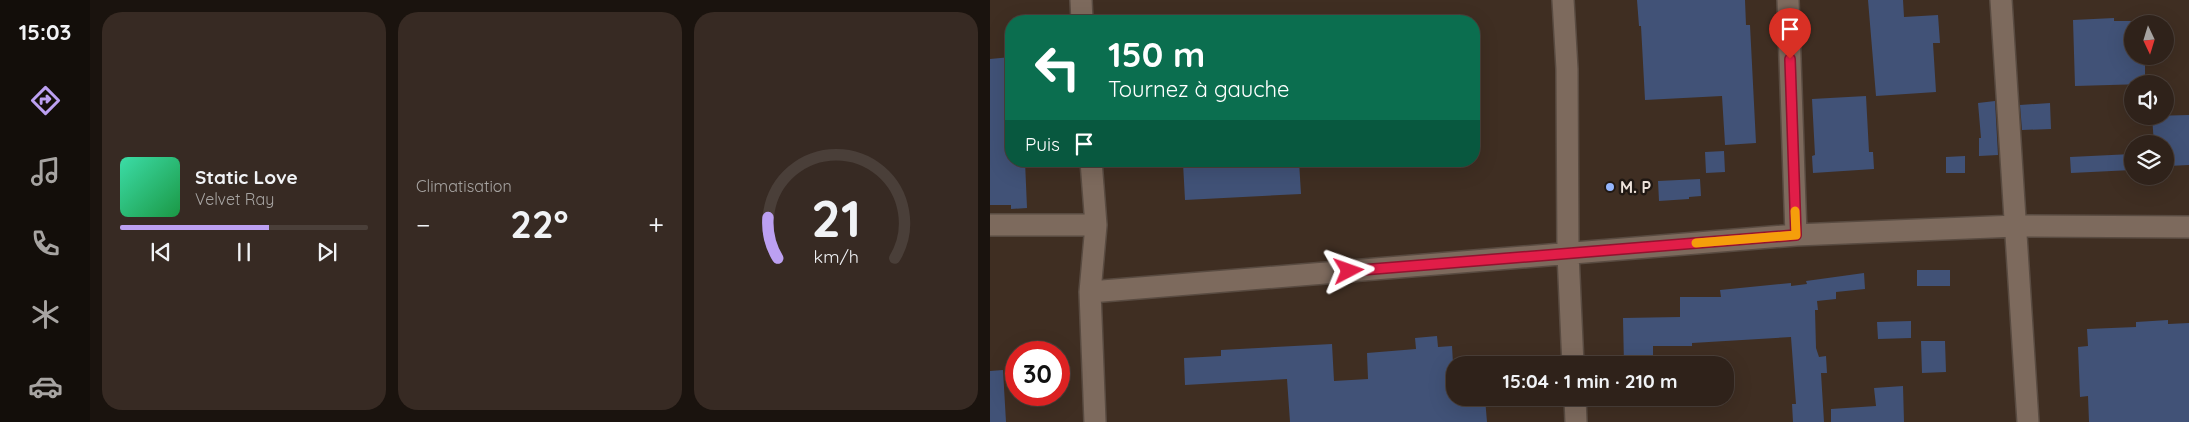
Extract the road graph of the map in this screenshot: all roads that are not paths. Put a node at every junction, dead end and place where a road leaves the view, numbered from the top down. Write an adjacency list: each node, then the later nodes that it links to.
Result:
1 (1081, 0): 5 (street)
2 (1563, 0): 12 (street)
3 (1788, 0): 11 (street)
4 (2002, 0): 9 (street)
5 (1082, 15)
6 (1091, 167): 8 (street)
7 (990, 225): 8 (street)
8 (1096, 225): 13 (street)
9 (2016, 226): 10 (street); 11 (street); 18 (street)
10 (2189, 227)
11 (1796, 235): 12 (street)
12 (1568, 254): 13 (street); 14 (street)
13 (1090, 292): 16 (street)
14 (1573, 356)
15 (1575, 406): 17 (street)
16 (1096, 422)
17 (1576, 422)
18 (2028, 422)

